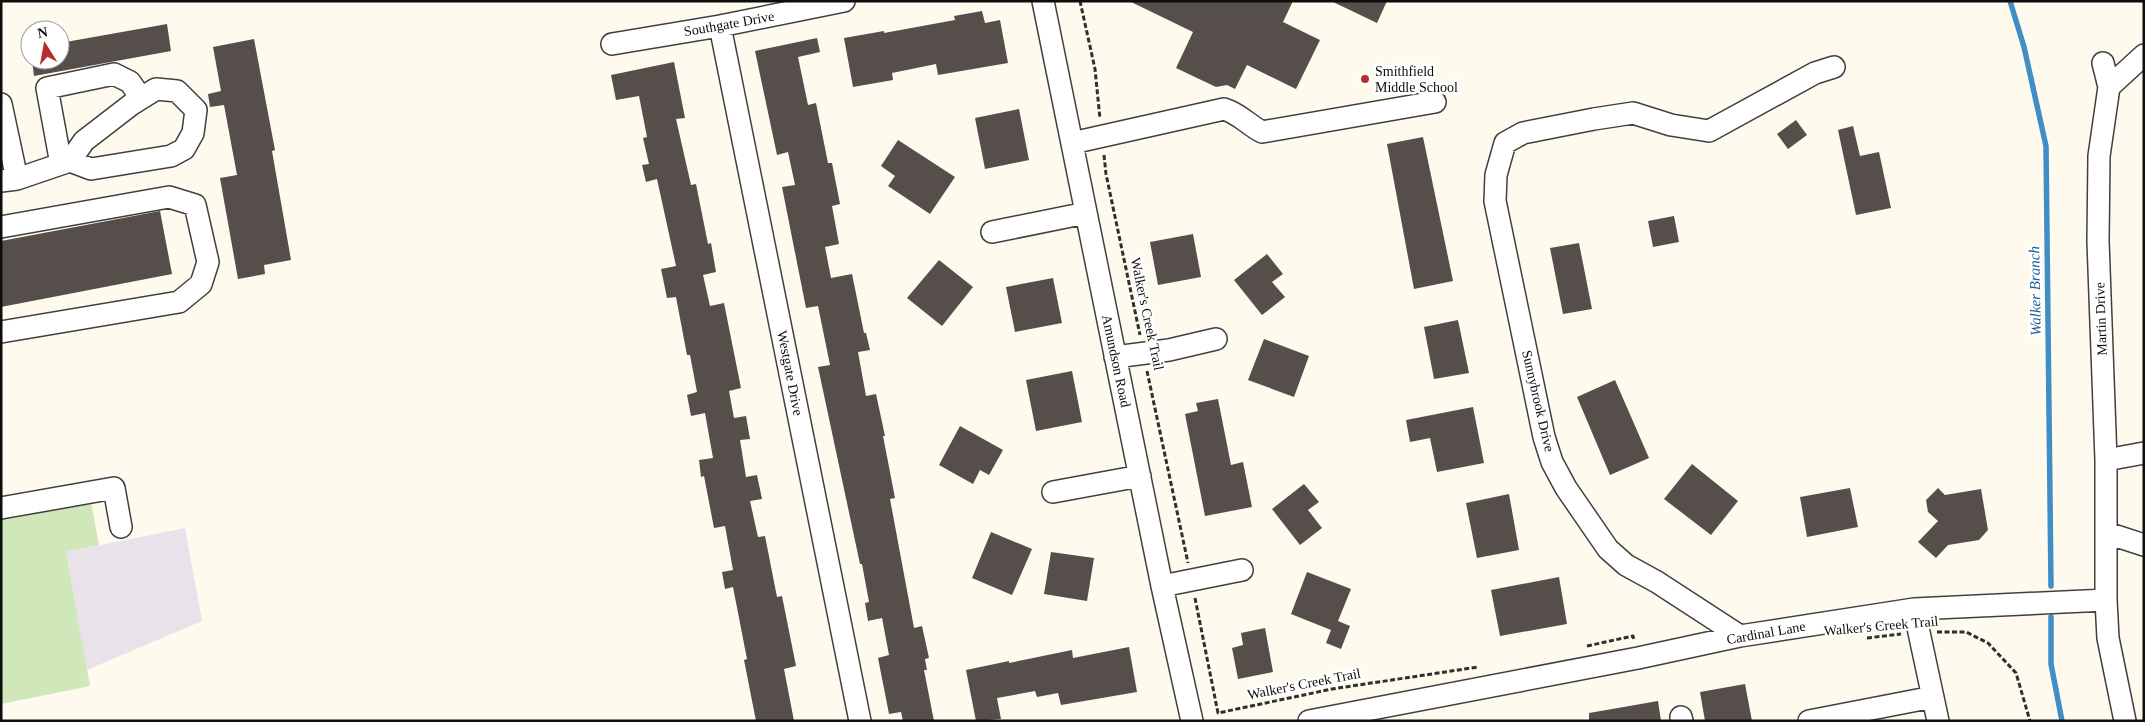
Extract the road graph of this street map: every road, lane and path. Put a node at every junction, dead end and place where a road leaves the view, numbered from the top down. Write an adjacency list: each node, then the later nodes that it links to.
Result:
1 (844, 1): 4 (street, Southgate Drive)
2 (1043, 1): 14 (street, Amundson Road)
3 (1080, 1): 13 (path, Walker's Creek Trail)
4 (720, 26): 5 (street, Southgate Drive); 44 (street, Westgate Drive)
5 (612, 44)
6 (2144, 55): 9 (street)
7 (2103, 63): 9 (street)
8 (1834, 67): 38 (street, Sunnybrook Drive)
9 (2109, 86): 25 (street, Martin Drive)
10 (141, 98): 15 (street); 15 (street); 15 (street)
11 (1435, 102): 13 (street)
12 (1, 104): 16 (street)
13 (1102, 136): 14 (street); 22 (path, Walker's Creek Trail)
14 (1072, 143): 17 (street, Amundson Road)
15 (66, 162): 16 (street)
16 (9, 180)
17 (1086, 213): 19 (street); 23 (street, Amundson Road)
18 (1, 227): 20 (street)
19 (992, 232)
20 (1, 332)
21 (1216, 339): 22 (street)
22 (1143, 353): 23 (street); 33 (path, Walker's Creek Trail)
23 (1115, 357): 26 (street, Amundson Road)
24 (2144, 453): 25 (street)
25 (2106, 460): 30 (street, Martin Drive)
26 (1140, 476): 27 (street); 34 (street, Amundson Road)
27 (1053, 492)
28 (1, 508): 29 (street)
29 (121, 527)
30 (2107, 533): 31 (street); 35 (street, Martin Drive)
31 (2144, 544)
32 (1242, 570): 33 (street)
33 (1192, 580): 34 (street); 42 (path, Walker's Creek Trail)
34 (1162, 586): 45 (street, Amundson Road)
35 (2106, 600): 36 (street, Cardinal Lane); 50 (street)
36 (1914, 609): 37 (street); 38 (street, Cardinal Lane)
37 (1919, 632): 39 (path, Walker's Creek Trail); 43 (street); 49 (path, Walker's Creek Trail)
38 (1740, 636): 41 (street, Cardinal Lane)
39 (1860, 638)
40 (1577, 648): 41 (path)
41 (1638, 658): 46 (street, Cardinal Lane)
42 (1484, 666)
43 (1933, 697): 47 (street); 48 (street)
44 (860, 721)
45 (1192, 721)
46 (1309, 721)
47 (1809, 721)
48 (1938, 721)
49 (2030, 721)
50 (2125, 721)

